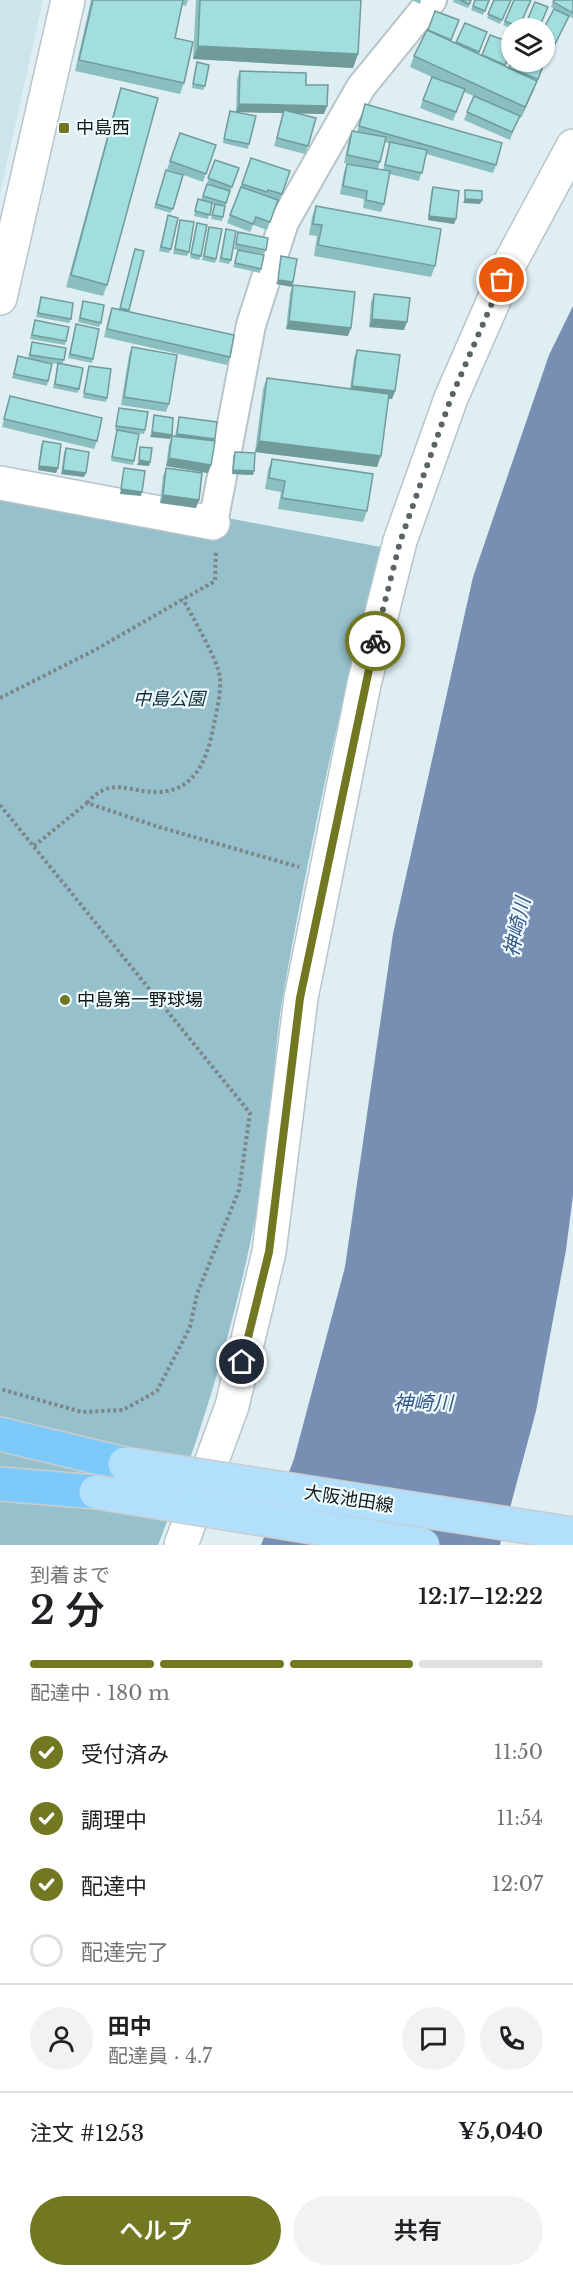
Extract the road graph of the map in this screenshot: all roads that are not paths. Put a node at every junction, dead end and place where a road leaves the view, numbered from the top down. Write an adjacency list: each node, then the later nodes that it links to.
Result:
1 (69, 0): 4 (street)
2 (432, 0): 6 (street)
3 (573, 146): 12 (street)
4 (0, 297)
5 (0, 483): 6 (street)
6 (215, 535)
7 (0, 1434): 8 (highway)
8 (125, 1464): 11 (main road, 大阪池田線, bridge)
9 (0, 1484): 10 (highway)
10 (96, 1492): 13 (main road, 大阪池田線, bridge)
11 (573, 1534)
12 (181, 1545)
13 (423, 1545)

